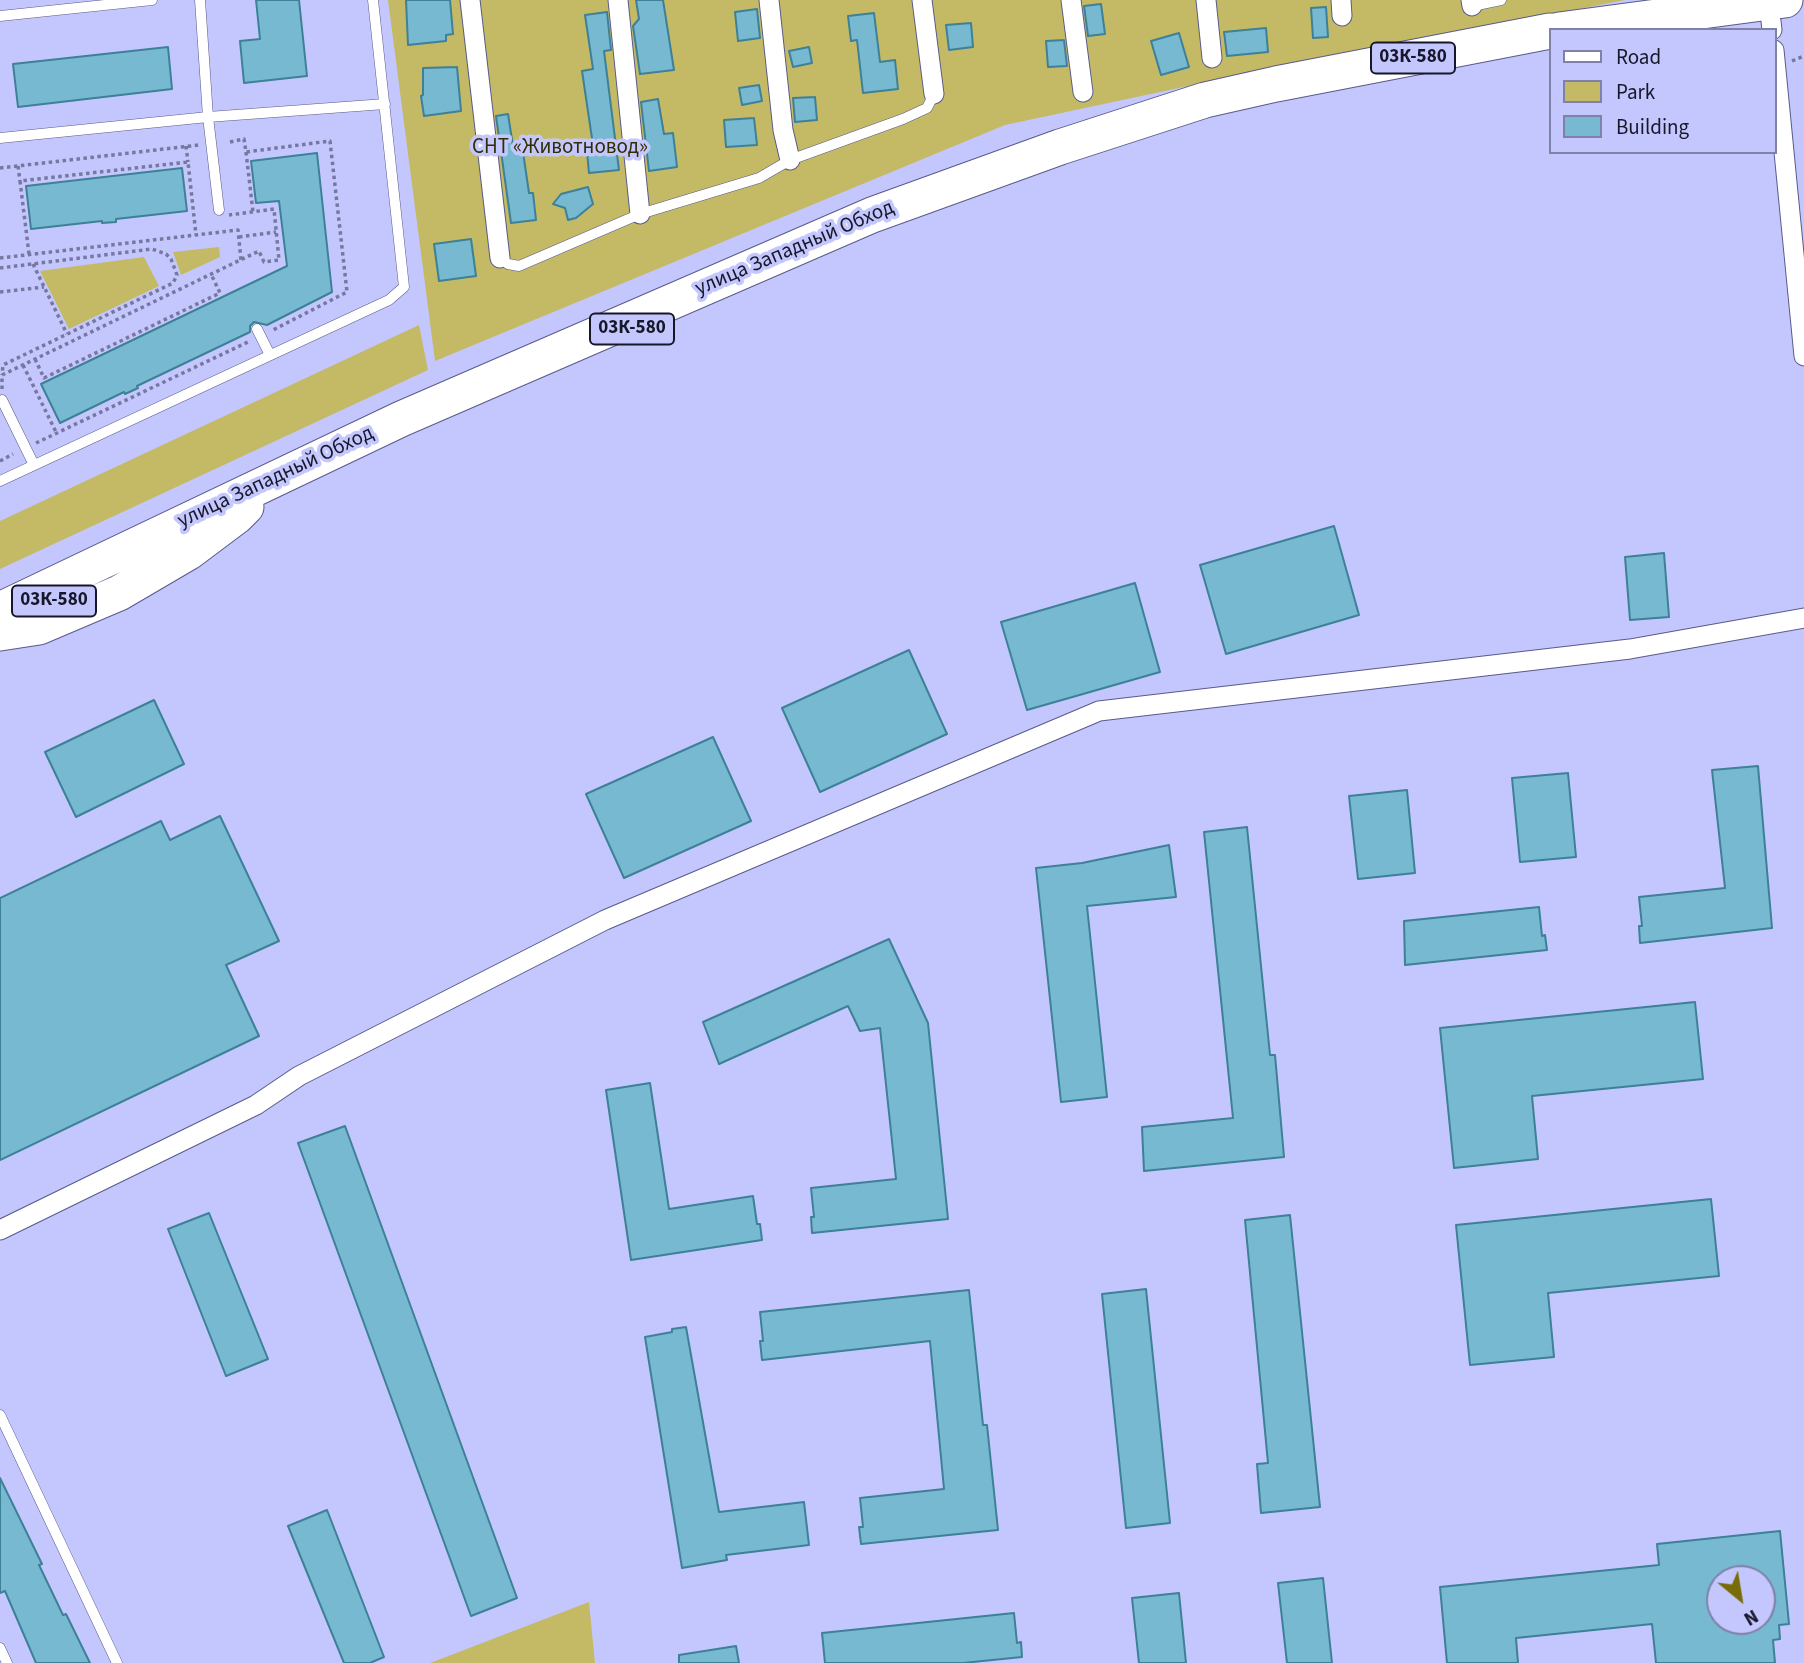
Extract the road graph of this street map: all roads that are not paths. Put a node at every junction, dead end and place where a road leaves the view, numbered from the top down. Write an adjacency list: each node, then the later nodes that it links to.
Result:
1 (152, 0): 12 (lane)
2 (200, 0): 22 (lane)
3 (373, 0): 21 (lane)
4 (470, 0): 27 (street)
5 (618, 0): 26 (street)
6 (769, 0): 24 (street)
7 (922, 0): 20 (street)
8 (1071, 0): 19 (street)
9 (1206, 0): 18 (street)
10 (1501, 0): 11 (lane)
11 (1471, 3)
12 (0, 16)
13 (1779, 20): 14 (highway); 15 (highway); 30 (street)
14 (1603, 28)
15 (1723, 28)
16 (1548, 32): 35 (highway, улица Западный Обход / 03К-580)
17 (1548, 52): 34 (highway, улица Западный Обход / 03К-580)
18 (1212, 58)
19 (1083, 92)
20 (933, 94): 24 (lane)
21 (385, 104): 22 (lane); 29 (lane)
22 (208, 117): 23 (lane); 25 (lane)
23 (0, 138)
24 (790, 160): 26 (lane)
25 (219, 213)
26 (640, 214): 27 (lane)
27 (500, 258)
28 (259, 332): 29 (lane)
29 (270, 355): 32 (lane)
30 (1804, 356)
31 (2, 400): 32 (lane)
32 (34, 465): 33 (lane)
33 (0, 481)
34 (246, 507): 37 (highway, улица Западный Обход / 03К-580); 38 (highway)
35 (0, 610)
36 (1804, 618): 39 (street)
37 (0, 626)
38 (0, 633)
39 (0, 1230)
40 (0, 1415): 43 (lane)
41 (0, 1648): 42 (lane)
42 (8, 1663)
43 (117, 1663)

